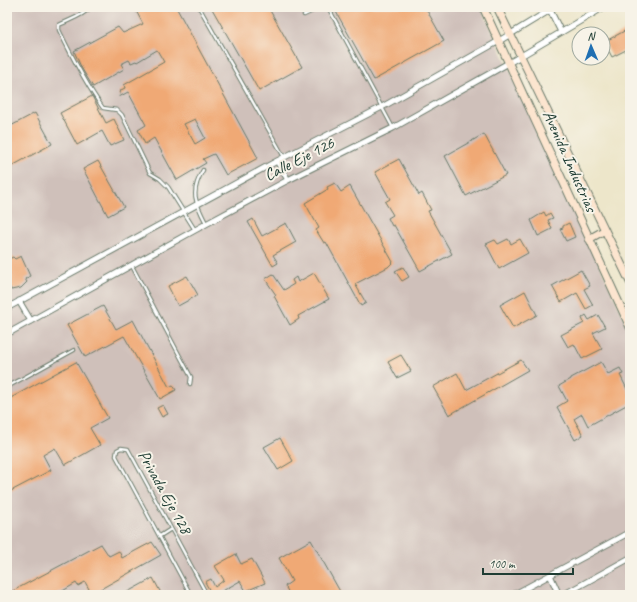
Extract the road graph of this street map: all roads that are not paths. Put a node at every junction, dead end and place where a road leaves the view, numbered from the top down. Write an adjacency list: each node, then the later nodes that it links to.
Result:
1 (91, 7): 23 (lane)
2 (199, 7): 18 (lane)
3 (321, 7): 10 (lane)
4 (329, 7): 16 (lane)
5 (483, 7): 13 (main road, Avenida Industrias)
6 (497, 7): 12 (main road, Avenida Industrias)
7 (555, 7): 9 (street, Calle Eje 126)
8 (604, 7): 11 (street, Calle Eje 126)
9 (550, 10): 11 (street); 12 (street, Calle Eje 126)
10 (304, 15)
11 (561, 32): 14 (street, Calle Eje 126)
12 (510, 34): 13 (street, Calle Eje 126); 14 (main road, Avenida Industrias)
13 (499, 41): 15 (main road, Avenida Industrias); 16 (street, Calle Eje 126)
14 (521, 56): 15 (street, Calle Eje 126); 26 (main road, Avenida Industrias)
15 (509, 62): 17 (street, Calle Eje 126); 27 (main road, Avenida Industrias)
16 (382, 107): 17 (lane); 18 (street, Calle Eje 126)
17 (393, 128): 21 (street, Calle Eje 126)
18 (284, 157): 19 (street, Calle Eje 126)
19 (277, 161): 21 (street); 22 (street, Calle Eje 126)
20 (203, 170): 22 (lane)
21 (288, 180): 24 (street, Calle Eje 126)
22 (197, 205): 23 (street, Calle Eje 126); 24 (lane)
23 (184, 212): 25 (lane); 30 (street, Calle Eje 126)
24 (206, 224): 25 (street, Calle Eje 126)
25 (195, 230): 28 (street, Calle Eje 126)
26 (605, 230): 27 (main road); 29 (main road, Avenida Industrias)
27 (589, 238): 33 (main road, Avenida Industrias)
28 (132, 265): 32 (street, Calle Eje 126); 36 (lane)
29 (630, 282)
30 (19, 301): 31 (street, Calle Eje 126); 32 (street)
31 (7, 308)
32 (30, 321): 34 (street, Calle Eje 126)
33 (630, 327)
34 (7, 334)
35 (74, 350): 37 (lane)
36 (190, 384)
37 (7, 387)
38 (171, 529): 40 (lane); 40 (lane, Privada Eje 128); 44 (lane, Privada Eje 128)
39 (630, 532): 42 (street)
40 (159, 536): 43 (lane, Privada Eje 128)
41 (630, 558): 47 (street)
42 (550, 575): 45 (street); 46 (street)
43 (191, 595)
44 (207, 595)
45 (513, 595)
46 (559, 595)
47 (563, 595)

